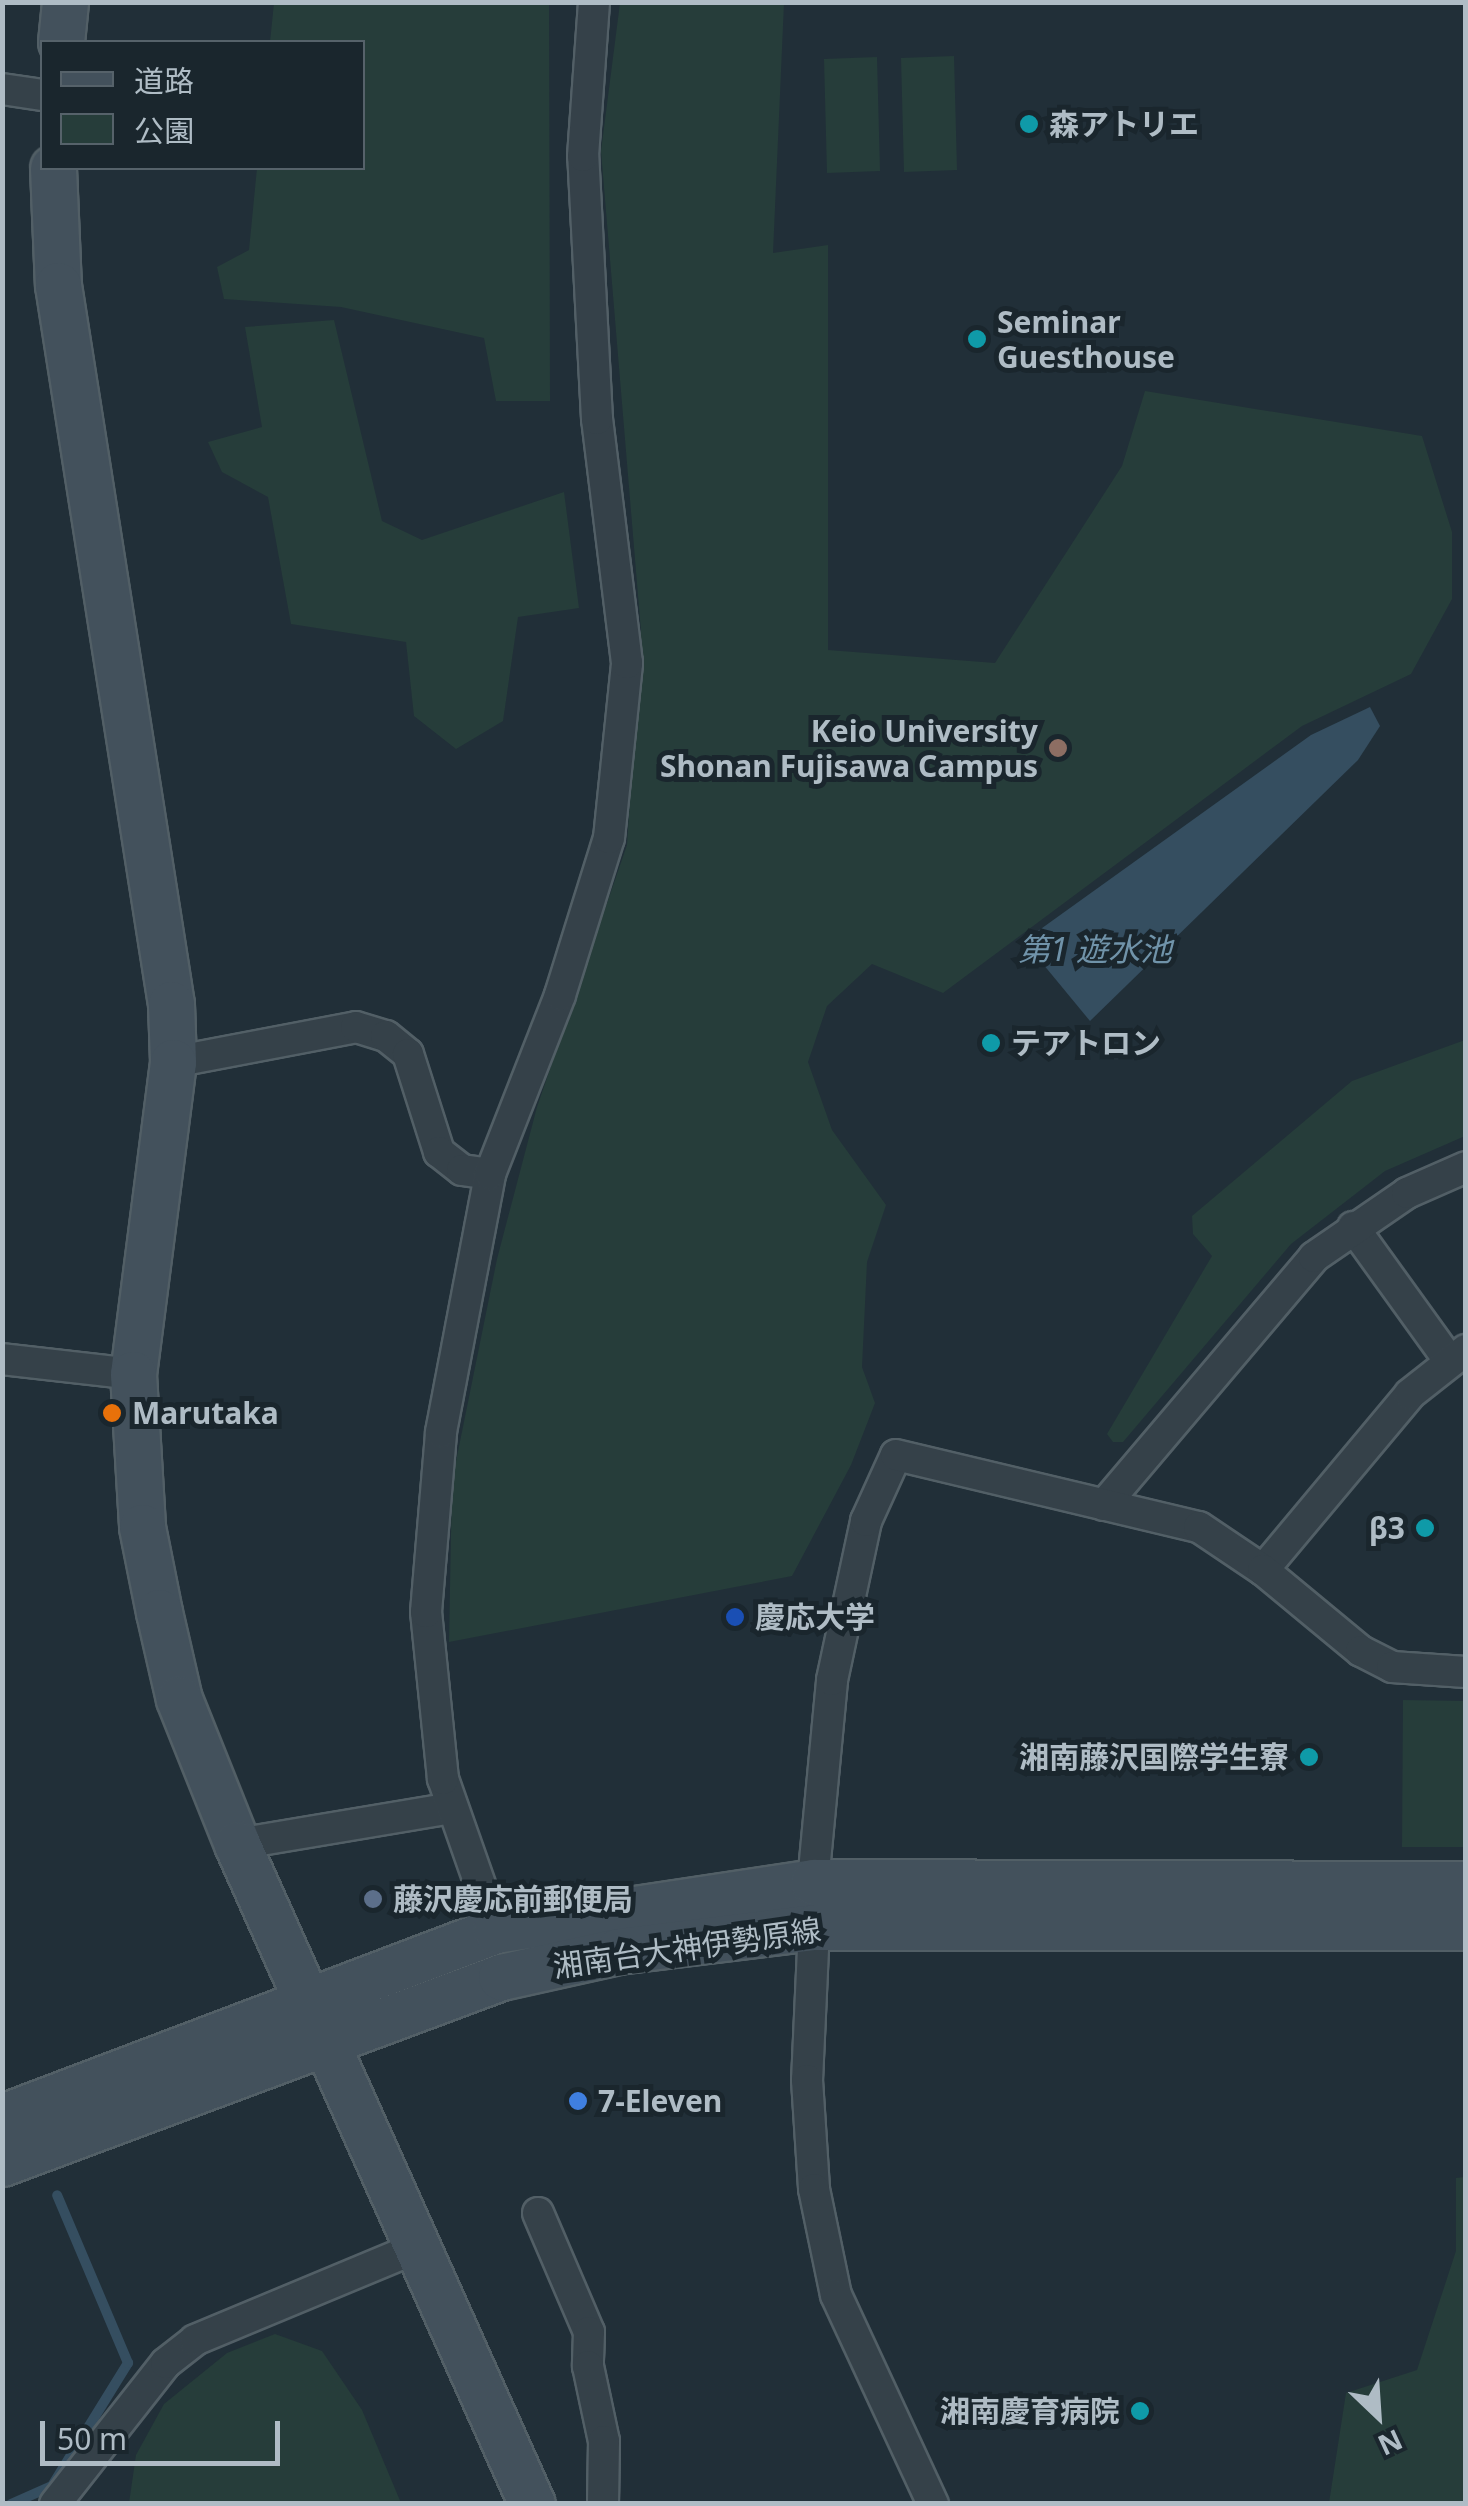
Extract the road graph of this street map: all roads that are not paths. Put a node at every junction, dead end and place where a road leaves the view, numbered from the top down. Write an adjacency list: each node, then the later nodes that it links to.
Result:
1 (65, 2): 3 (street)
2 (594, 2): 9 (street)
3 (61, 40)
4 (2, 90): 5 (street)
5 (40, 95)
6 (53, 170): 7 (street)
7 (173, 1062): 9 (street); 13 (street)
8 (1466, 1167): 10 (street)
9 (490, 1174): 17 (street)
10 (1353, 1227): 11 (street); 14 (street)
11 (1457, 1355): 15 (street)
12 (2, 1359): 13 (street)
13 (132, 1374): 18 (street)
14 (1104, 1505): 15 (street); 19 (street)
15 (1263, 1570): 16 (street)
16 (1466, 1672)
17 (452, 1808): 18 (street); 23 (street)
18 (236, 1844): 24 (street)
19 (813, 1882): 20 (street, 湘南台大神伊勢原線); 21 (street); 23 (street, 湘南台大神伊勢原線)
20 (1466, 1884)
21 (814, 1927): 22 (street, 湘南台大神伊勢原線); 25 (street, 湘南台大神伊勢原線); 33 (street)
22 (1466, 1927)
23 (496, 1930): 24 (street, 湘南台大神伊勢原線)
24 (309, 2000): 25 (street); 26 (street, 湘南台大神伊勢原線)
25 (328, 2041): 27 (street, 湘南台大神伊勢原線); 29 (street)
26 (2, 2117)
27 (2, 2163)
28 (538, 2213): 32 (street)
29 (416, 2248): 30 (street); 31 (street)
30 (55, 2504)
31 (532, 2504)
32 (603, 2504)
33 (933, 2504)

